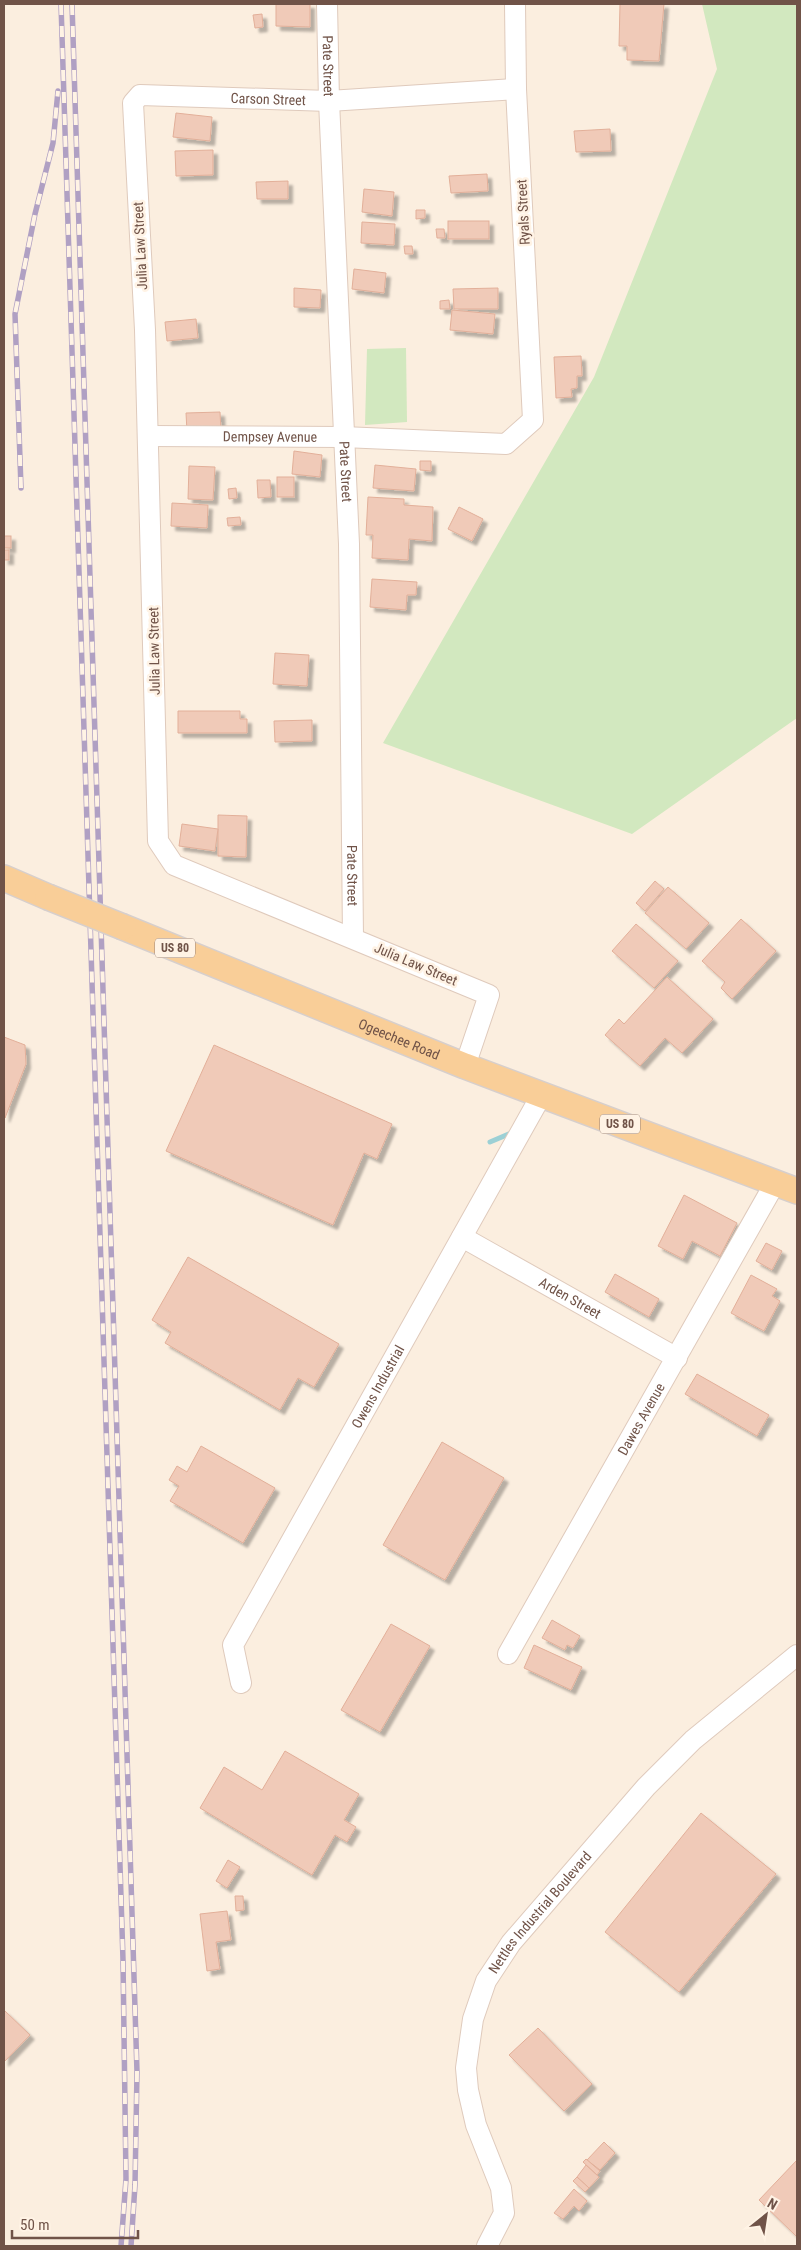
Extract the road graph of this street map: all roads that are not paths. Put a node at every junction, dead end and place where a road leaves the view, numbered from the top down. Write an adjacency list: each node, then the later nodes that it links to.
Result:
1 (327, 4): 5 (street, Pate Street)
2 (515, 4): 3 (street, Ryals Street)
3 (516, 89): 5 (street, Carson Street); 6 (street, Ryals Street)
4 (140, 95): 5 (street, Carson Street); 7 (street, Julia Law Street)
5 (329, 101): 8 (street, Pate Street)
6 (534, 420): 8 (street, Dempsey Avenue)
7 (148, 436): 8 (street, Dempsey Avenue); 10 (street, Julia Law Street)
8 (342, 437): 10 (street, Pate Street)
9 (4, 878): 11 (main road, Ogeechee Road / US 80, bridge)
10 (352, 938): 11 (street, Julia Law Street)
11 (466, 1066): 12 (main road, Ogeechee Road / US 80)
12 (542, 1094): 13 (main road, Ogeechee Road / US 80); 14 (street, Owens Industrial)
13 (786, 1187): 15 (street, Dawes Avenue)
14 (462, 1237): 15 (street, Arden Street); 18 (street, Owens Industrial)
15 (677, 1358): 16 (street, Dawes Avenue)
16 (508, 1654)
17 (797, 1655): 19 (street, Nettles Industrial Boulevard)
18 (241, 1683)
19 (487, 2246)

